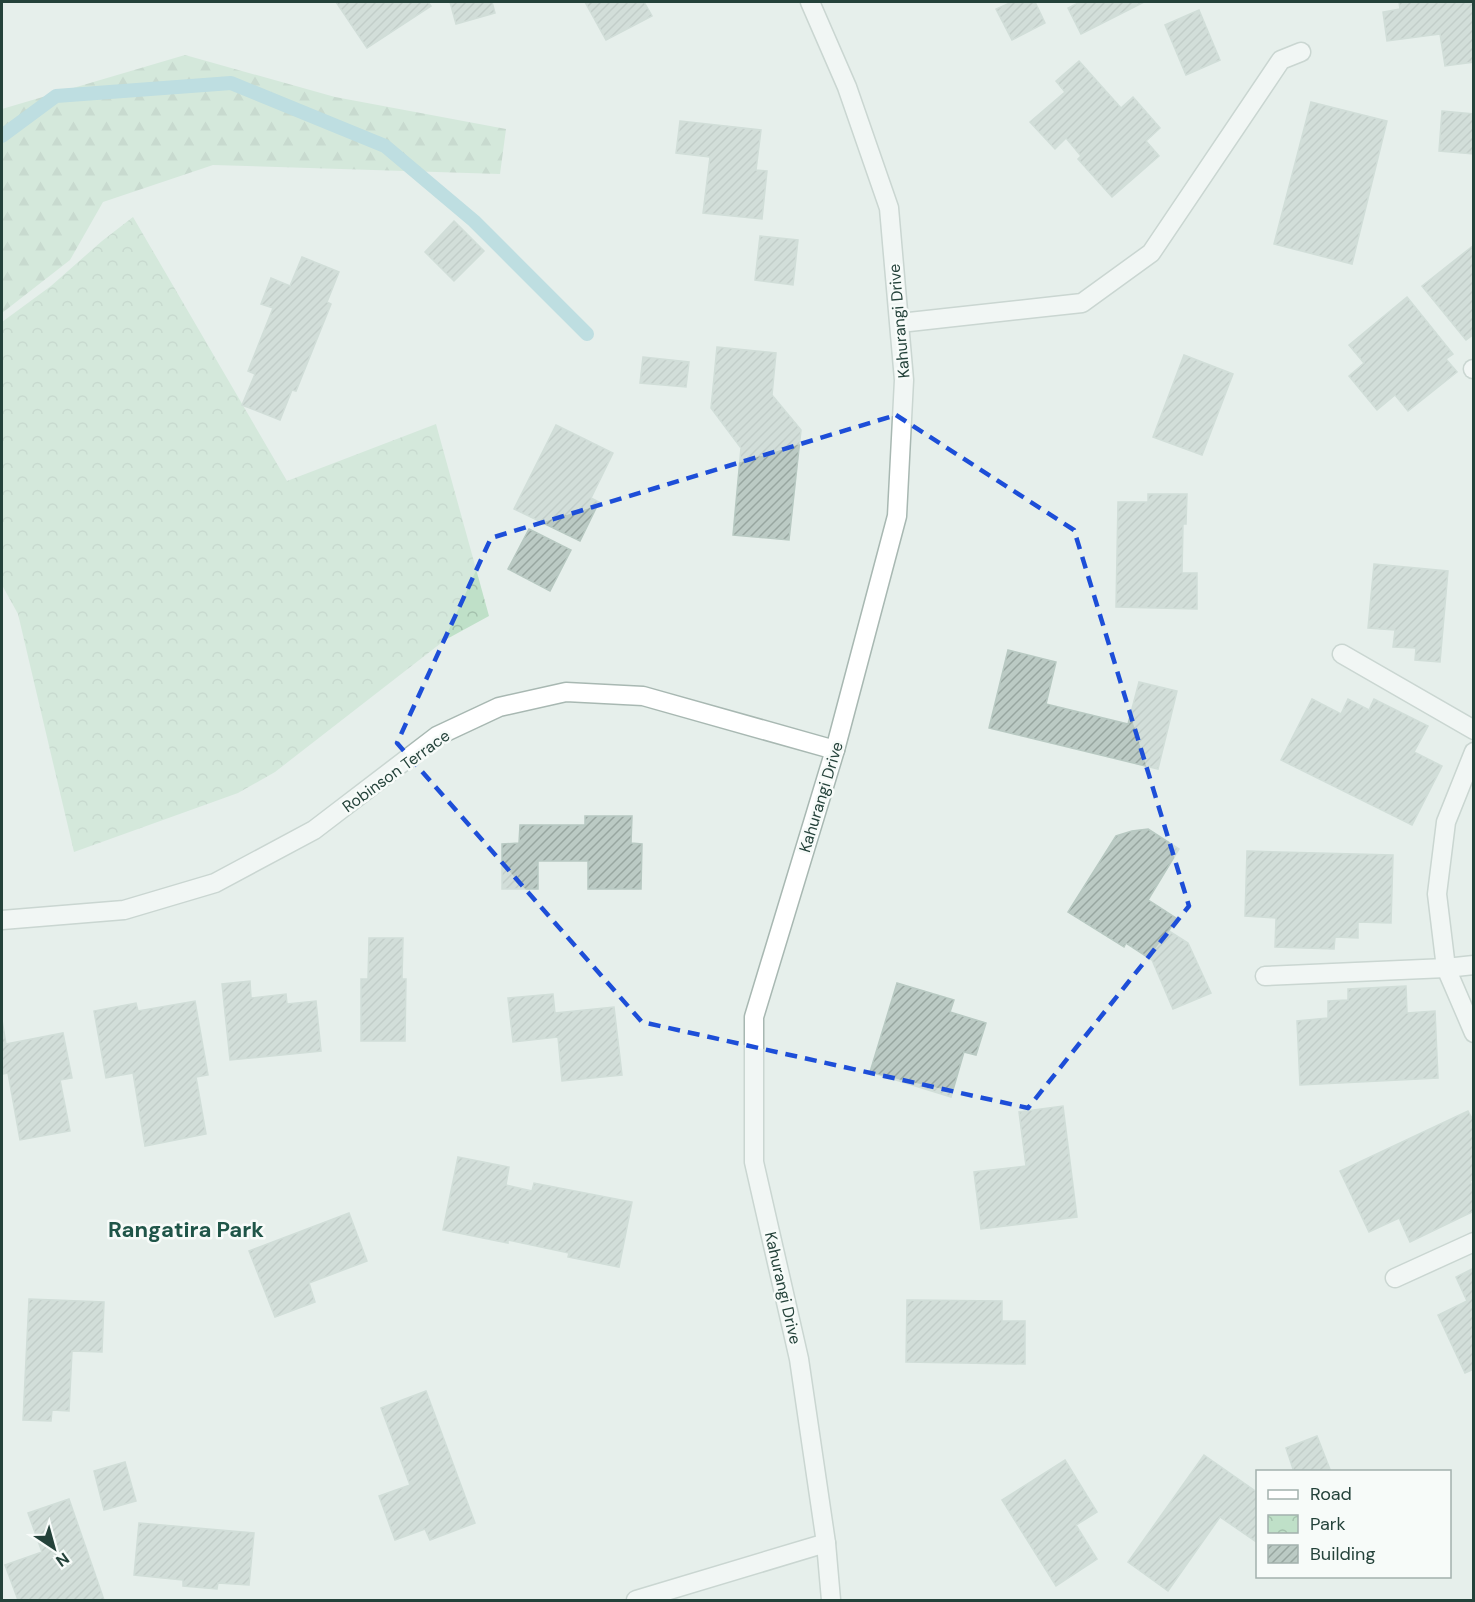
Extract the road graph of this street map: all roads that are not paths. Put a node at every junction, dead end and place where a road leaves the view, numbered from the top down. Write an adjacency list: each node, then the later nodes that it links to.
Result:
1 (810, 2): 3 (street, Kahurangi Drive)
2 (1301, 52): 3 (street)
3 (900, 323): 6 (street, Kahurangi Drive)
4 (1342, 654): 5 (street)
5 (1473, 730)
6 (835, 750): 8 (street, Robinson Terrace); 15 (street, Kahurangi Drive)
7 (1473, 752): 10 (street)
8 (2, 920)
9 (1473, 965): 10 (street)
10 (1446, 968): 11 (street); 12 (street)
11 (1265, 976)
12 (1473, 1033)
13 (1473, 1242): 14 (street)
14 (1395, 1278)
15 (826, 1544): 16 (street); 17 (street, Kahurangi Drive)
16 (636, 1600)
17 (831, 1600)

